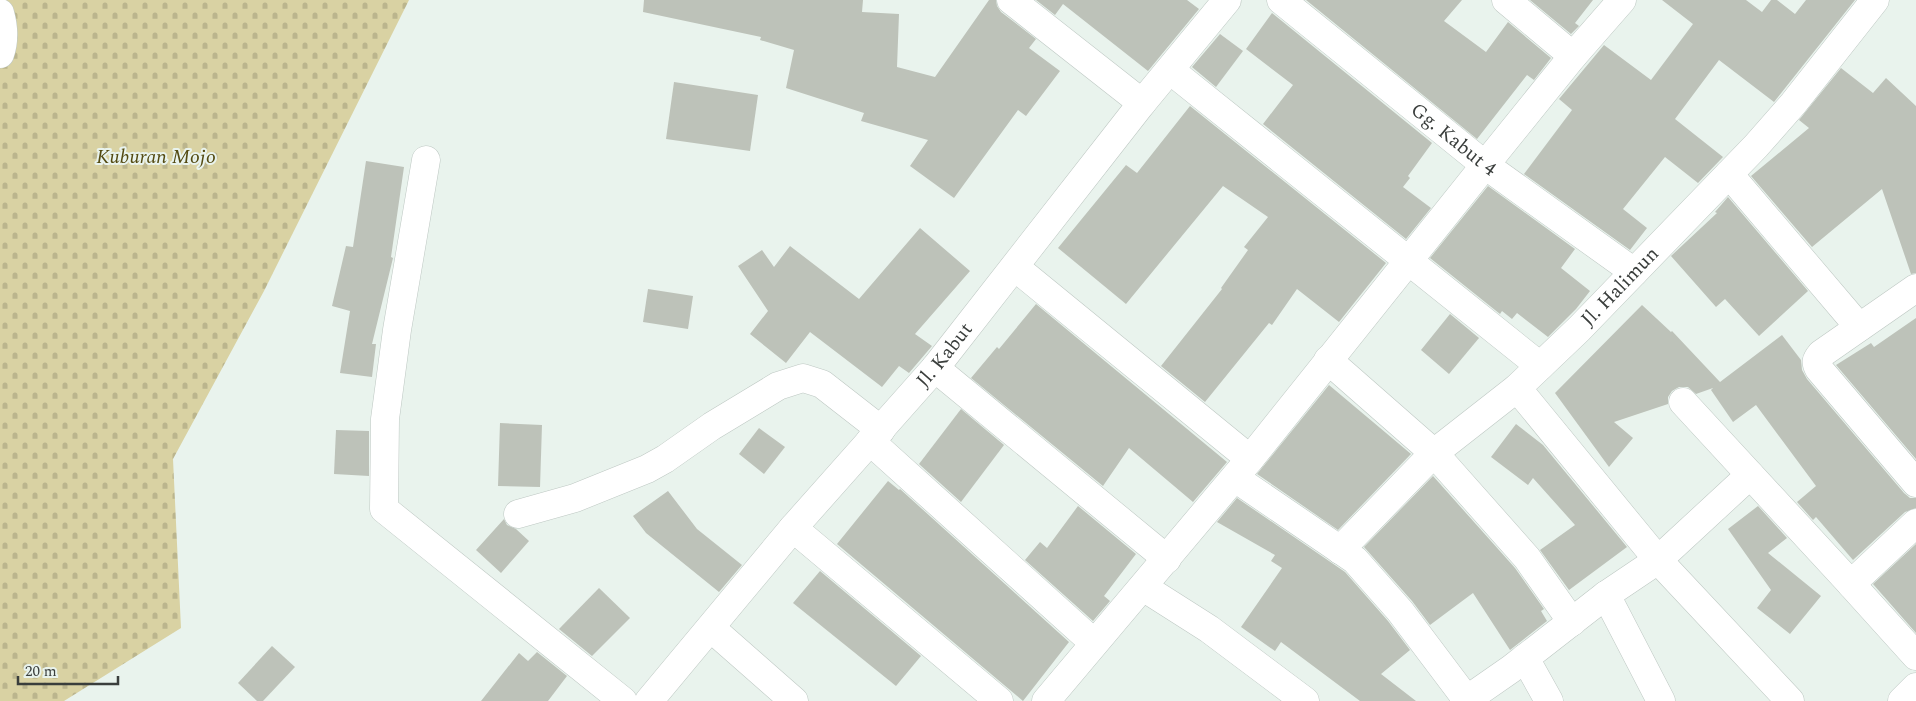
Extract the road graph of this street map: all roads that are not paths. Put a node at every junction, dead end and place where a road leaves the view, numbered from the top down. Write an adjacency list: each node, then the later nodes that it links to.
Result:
1 (1011, 0): 11 (street)
2 (1227, 0): 10 (street, Jl. Kabut)
3 (1281, 0): 13 (street, Gg. Kabut 4)
4 (1506, 0): 9 (street)
5 (1622, 0): 9 (street)
6 (1875, 0): 14 (street, Jl. Halimun)
7 (0, 13): 8 (street)
8 (0, 54)
9 (1573, 56): 13 (street)
10 (1170, 70): 11 (street, Jl. Kabut); 20 (street)
11 (1142, 103): 15 (street, Jl. Kabut)
12 (426, 160): 46 (street)
13 (1485, 165): 16 (street, Gg. Kabut 4); 19 (street)
14 (1729, 174): 16 (street, Jl. Halimun); 18 (street)
15 (1015, 267): 21 (street, Jl. Kabut); 26 (street)
16 (1634, 272): 20 (street, Jl. Halimun)
17 (1916, 288): 18 (street)
18 (1859, 327): 28 (street)
19 (1328, 360): 25 (street); 26 (street)
20 (1540, 366): 22 (street, Jl. Halimun)
21 (935, 368): 24 (street, Jl. Kabut); 33 (street)
22 (1517, 388): 25 (street, Jl. Halimun); 34 (street)
23 (1683, 402): 27 (street)
24 (875, 436): 29 (street); 31 (street, Jl. Kabut); 40 (street)
25 (1434, 453): 32 (street, Jl. Halimun); 38 (street)
26 (1242, 468): 32 (street); 33 (street)
27 (1750, 475): 34 (street); 35 (street)
28 (1916, 483)
29 (518, 514)
30 (1916, 523): 35 (street)
31 (793, 528): 39 (street, Jl. Kabut); 49 (street)
32 (1340, 550): 45 (street)
33 (1167, 559): 36 (street)
34 (1658, 560): 37 (street); 53 (street)
35 (1851, 584): 41 (street)
36 (1143, 587): 40 (street); 50 (street)
37 (1606, 595): 38 (street); 52 (street)
38 (1572, 622): 42 (street)
39 (711, 628): 47 (street, Jl. Kabut); 48 (street)
40 (1094, 643): 44 (street)
41 (1916, 656)
42 (1525, 658): 45 (street); 51 (street)
43 (1916, 687): 54 (street)
44 (1058, 697)
45 (1466, 700)
46 (623, 701)
47 (649, 701)
48 (794, 701)
49 (999, 701)
50 (1305, 701)
51 (1549, 701)
52 (1661, 701)
53 (1790, 701)
54 (1902, 701)

